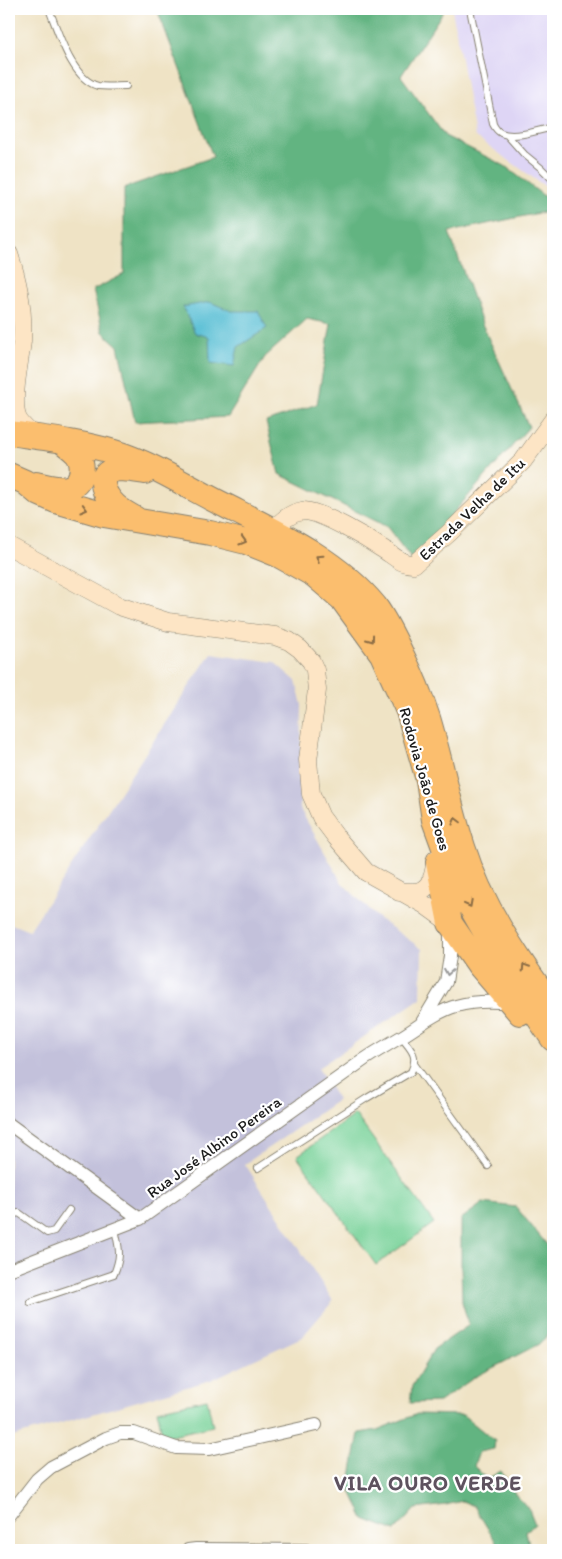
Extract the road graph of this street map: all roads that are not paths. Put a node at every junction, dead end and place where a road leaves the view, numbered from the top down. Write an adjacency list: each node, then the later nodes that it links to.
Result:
1 (49, 9): 3 (lane)
2 (470, 9): 5 (lane)
3 (126, 86)
4 (553, 127): 5 (lane)
5 (507, 135): 6 (lane)
6 (553, 180)
7 (9, 254): 8 (main road)
8 (17, 373): 9 (main road); 12 (main road)
9 (9, 392)
10 (553, 420): 17 (main road, Estrada Velha de Itu)
11 (9, 433): 12 (highway, Rodovia João de Goes)
12 (35, 437): 13 (highway, Rodovia João de Goes)
13 (63, 442): 14 (highway); 15 (highway, Rodovia João de Goes)
14 (17, 478): 16 (highway, Rodovia João de Goes, one-way to 16)
15 (183, 484): 16 (highway); 17 (highway, Rodovia João de Goes)
16 (138, 521): 19 (highway, Rodovia João de Goes, one-way to 19)
17 (273, 530): 24 (highway, Rodovia João de Goes, one-way to 17)
18 (9, 546): 21 (main road)
19 (434, 820): 20 (highway); 27 (highway, Rodovia João de Goes, one-way to 27)
20 (437, 854): 21 (main road); 22 (highway)
21 (399, 892): 22 (main road)
22 (450, 923): 23 (highway); 25 (street, Rua José Albino Pereira, one-way to 25)
23 (510, 1003): 25 (street, Rua José Albino Pereira); 28 (highway)
24 (553, 1007)
25 (422, 1022): 26 (street, Rua José Albino Pereira)
26 (402, 1037): 29 (lane); 35 (street, Rua José Albino Pereira)
27 (553, 1039)
28 (553, 1049)
29 (415, 1065): 31 (lane); 32 (lane)
30 (9, 1124): 35 (street)
31 (488, 1166)
32 (258, 1168)
33 (69, 1210): 34 (lane)
34 (9, 1214)
35 (140, 1219): 36 (street, Rua José Albino Pereira)
36 (115, 1229): 37 (street, Rua José Albino Pereira); 38 (lane)
37 (9, 1270)
38 (30, 1302)
39 (316, 1425): 40 (street)
40 (9, 1515)
41 (188, 1550): 42 (street)
42 (306, 1550)

